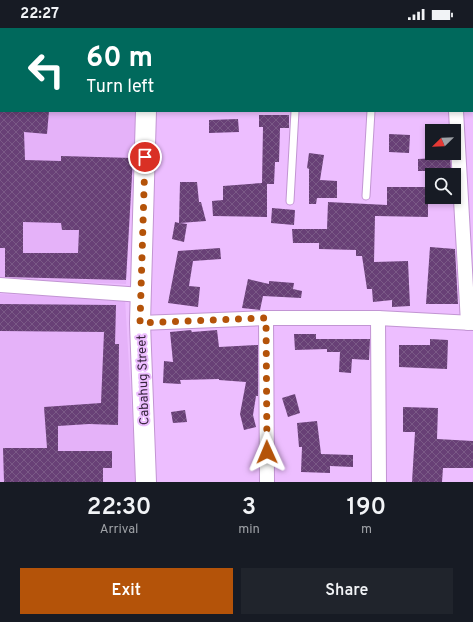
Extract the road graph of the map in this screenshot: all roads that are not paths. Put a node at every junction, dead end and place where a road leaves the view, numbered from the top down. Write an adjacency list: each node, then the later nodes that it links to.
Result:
1 (146, 112): 8 (street, Cabahug Street)
2 (295, 112): 6 (lane)
3 (371, 112): 5 (lane)
4 (456, 112): 12 (street)
5 (366, 196)
6 (290, 201)
7 (0, 286): 8 (street)
8 (142, 295): 11 (street, Cabahug Street)
9 (266, 318): 10 (street); 11 (street); 14 (street)
10 (378, 318): 12 (street); 15 (street)
11 (140, 323): 13 (street, Cabahug Street)
12 (470, 323)
13 (146, 482)
14 (267, 482)
15 (379, 482)

